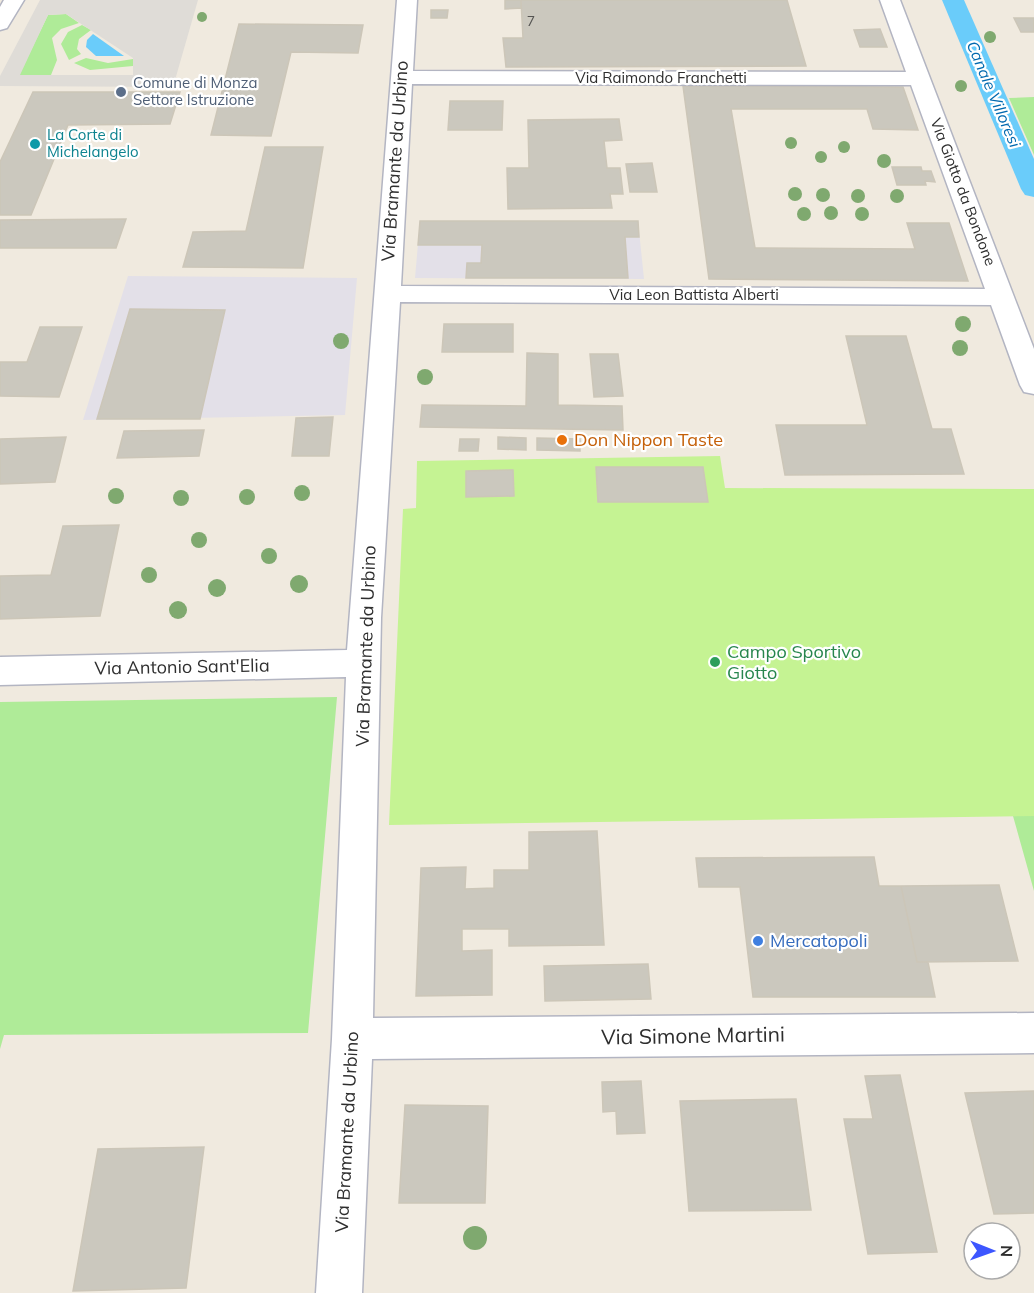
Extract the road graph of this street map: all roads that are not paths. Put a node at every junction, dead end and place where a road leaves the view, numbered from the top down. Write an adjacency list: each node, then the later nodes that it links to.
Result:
1 (14, 0): 4 (street)
2 (407, 0): 5 (street, Via Bramante da Urbino)
3 (890, 0): 6 (street, Via Giotto da Bondone)
4 (0, 24)
5 (400, 77): 6 (street, Via Raimondo Franchetti); 7 (street, Via Bramante da Urbino)
6 (921, 79): 8 (street, Via Giotto da Bondone)
7 (386, 294): 8 (street, Via Leon Battista Alberti); 10 (street, Via Bramante da Urbino)
8 (1002, 297): 9 (street, Via Giotto da Bondone)
9 (1034, 385)
10 (365, 663): 11 (street, Via Antonio Sant'Elia); 13 (street, Via Bramante da Urbino)
11 (0, 671)
12 (1034, 1033): 13 (street, Via Simone Martini)
13 (352, 1039): 14 (street, Via Bramante da Urbino)
14 (339, 1293)

